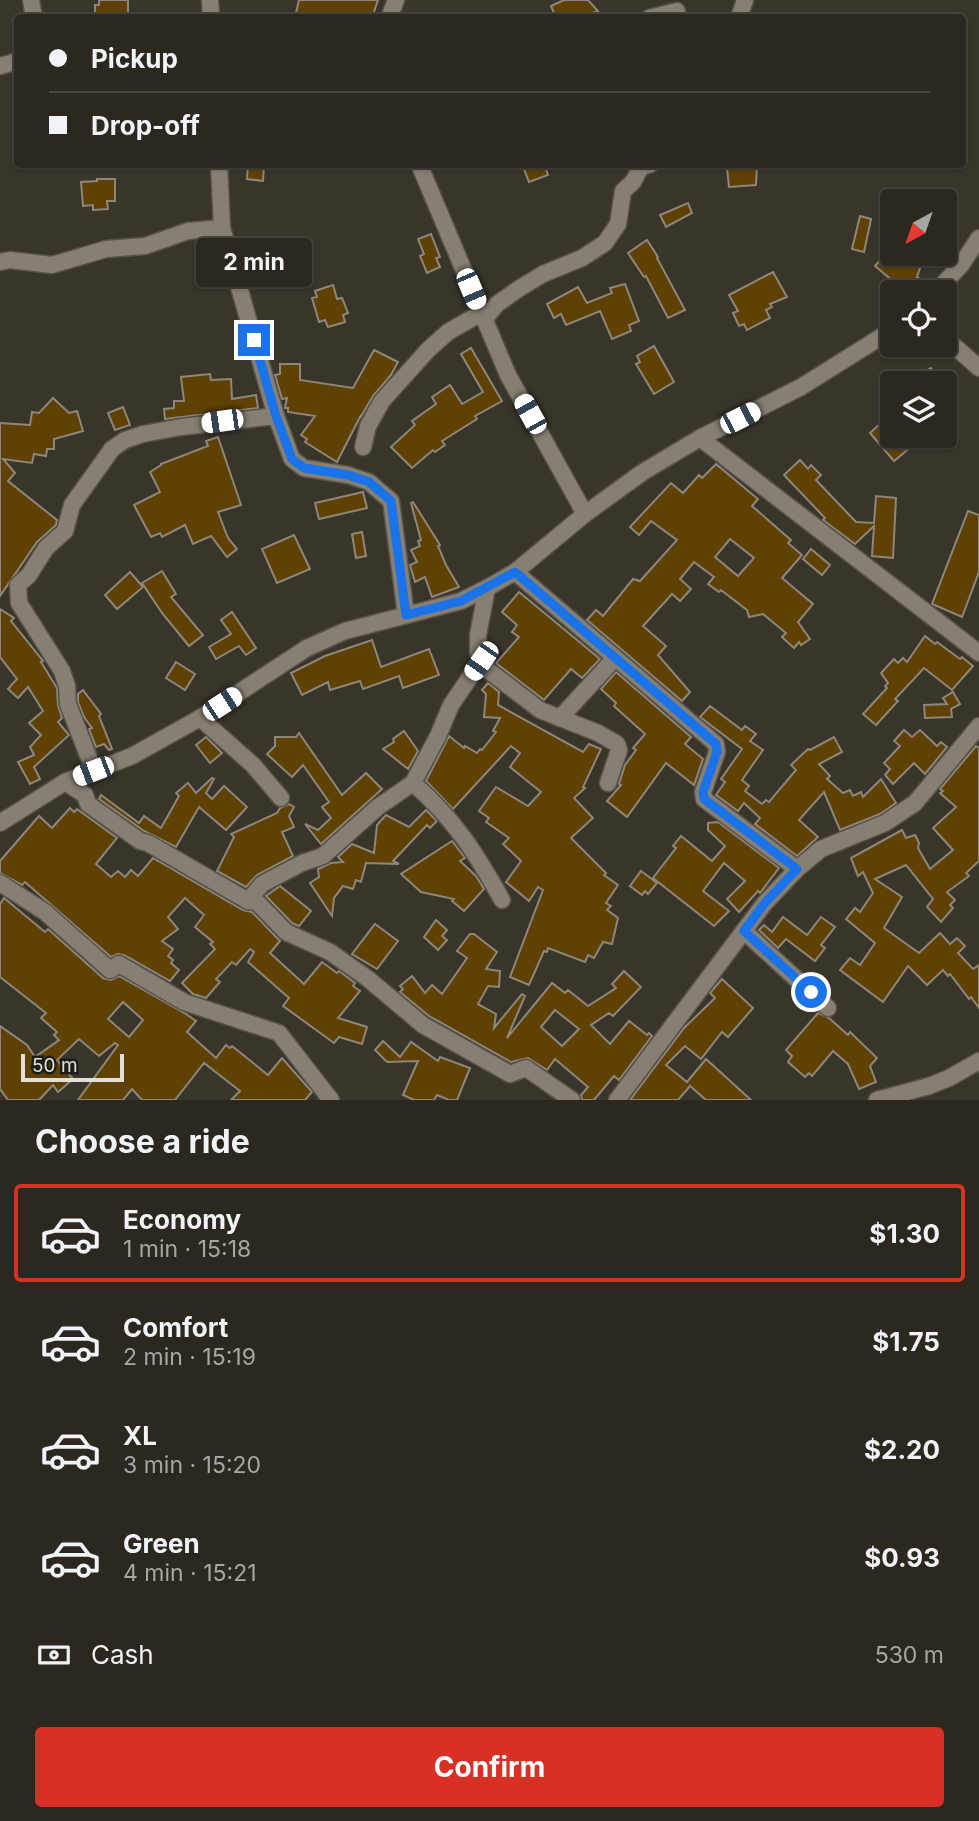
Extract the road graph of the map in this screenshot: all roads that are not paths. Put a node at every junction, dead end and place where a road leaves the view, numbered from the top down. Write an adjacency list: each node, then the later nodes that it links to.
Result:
1 (677, 11): 2 (street)
2 (665, 14)
3 (219, 168): 6 (street)
4 (421, 168): 10 (street)
5 (641, 168): 10 (street)
6 (222, 228): 8 (street); 14 (street)
7 (979, 238): 9 (street)
8 (0, 262)
9 (947, 280)
10 (482, 316): 16 (street); 17 (street)
11 (880, 338): 15 (street)
12 (957, 349): 13 (street)
13 (979, 368)
14 (276, 416): 20 (street); 27 (street)
15 (699, 438): 17 (street); 21 (street)
16 (363, 447)
17 (585, 514): 18 (street)
18 (515, 572): 19 (street); 22 (street)
19 (487, 587): 20 (street); 23 (street)
20 (406, 615): 24 (street)
21 (979, 653)
22 (615, 657): 25 (street); 33 (street)
23 (481, 661): 25 (street); 29 (street)
24 (200, 718): 27 (street); 31 (street)
25 (560, 718): 30 (street)
26 (979, 726): 33 (street)
27 (93, 771): 28 (street)
28 (65, 782): 32 (street); 36 (street)
29 (413, 783): 35 (street); 36 (street)
30 (608, 783)
31 (281, 798)
32 (0, 823)
33 (797, 869): 37 (street)
34 (0, 883): 40 (street)
35 (502, 900)
36 (248, 901): 41 (street)
37 (744, 931): 38 (street); 42 (street)
38 (828, 1008)
39 (979, 1061): 43 (street)
40 (331, 1100)
41 (572, 1100)
42 (617, 1100)
43 (877, 1100)

